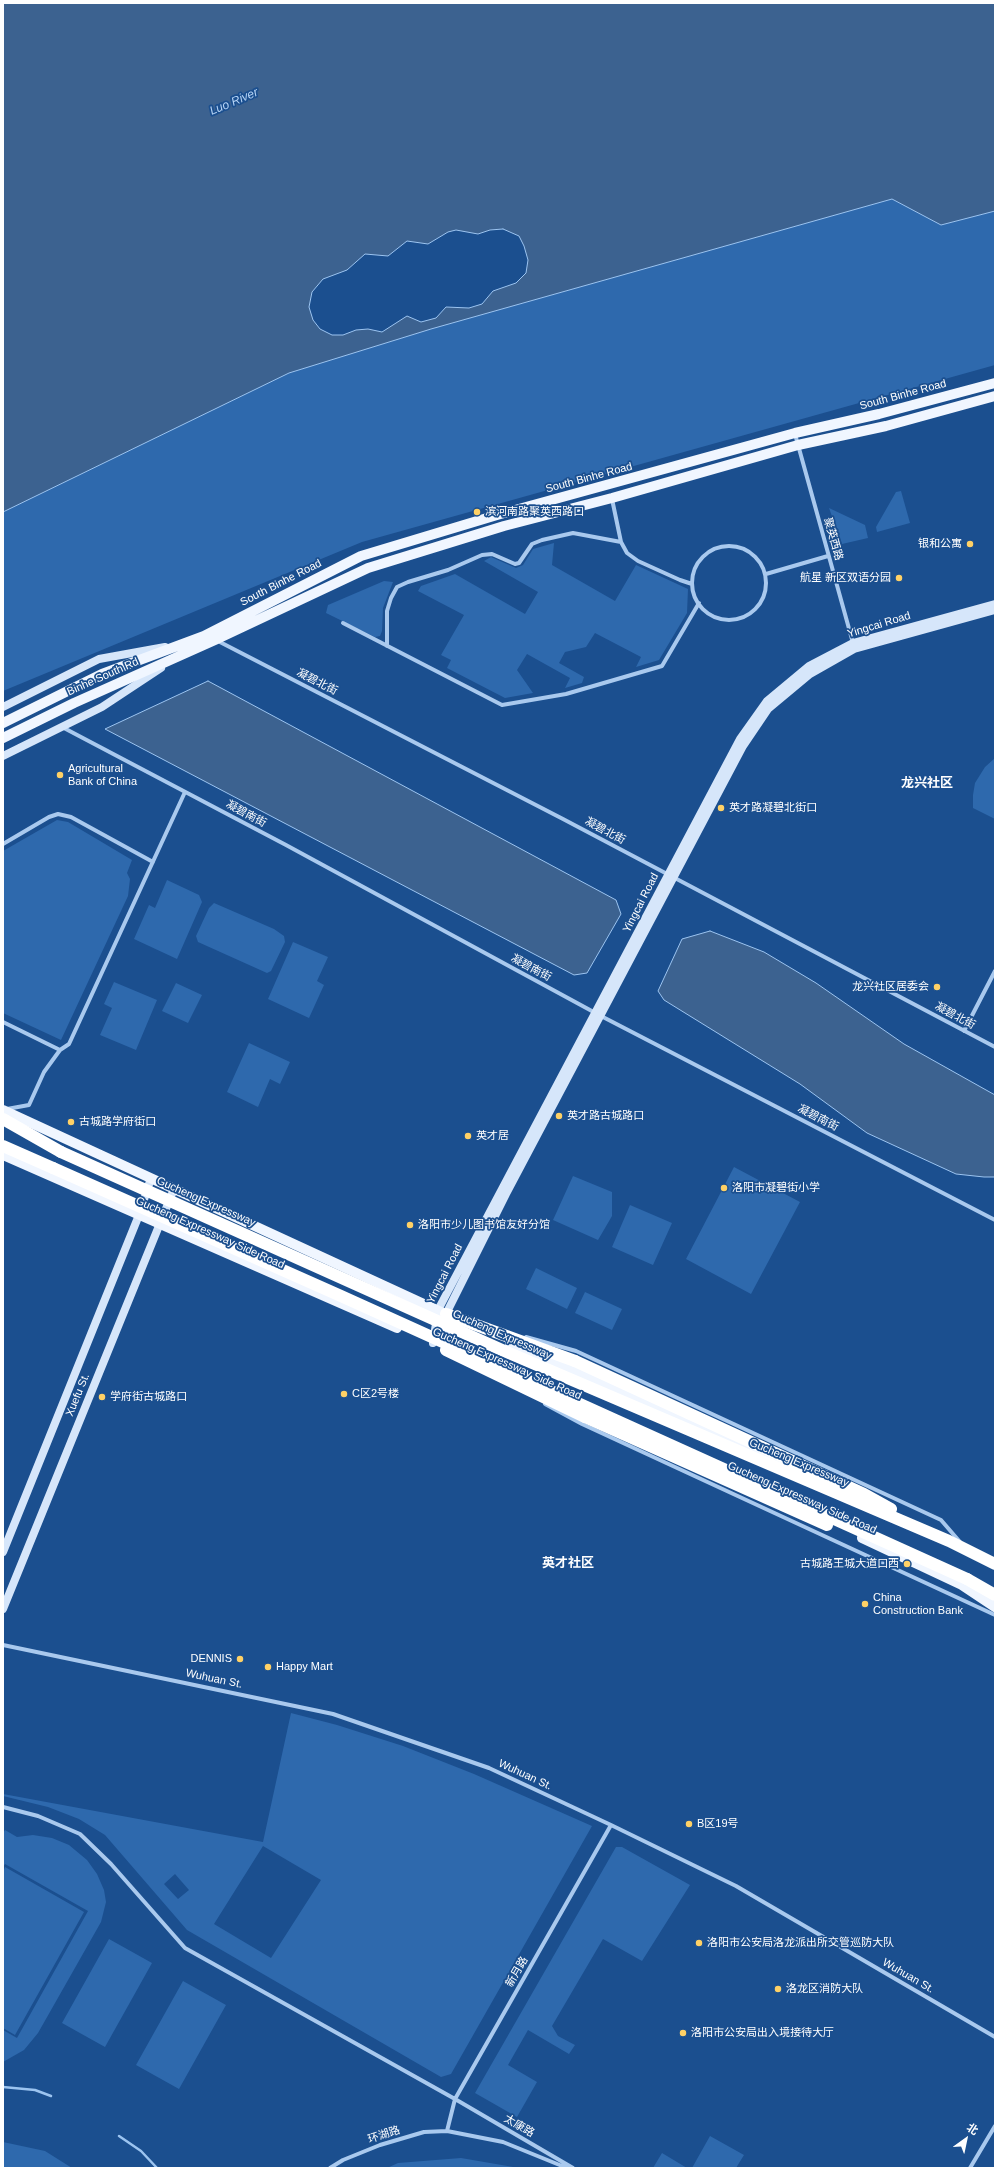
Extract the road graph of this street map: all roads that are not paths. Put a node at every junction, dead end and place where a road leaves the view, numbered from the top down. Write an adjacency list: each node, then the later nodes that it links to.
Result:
1 (995, 383): 3 (main road, South Binhe Road)
2 (995, 396): 4 (main road, South Binhe Road)
3 (795, 433): 4 (street, 聚英西路); 14 (main road, South Binhe Road)
4 (798, 445): 5 (main road, South Binhe Road); 7 (street, 聚英西路)
5 (612, 498): 6 (street); 15 (main road, South Binhe Road)
6 (621, 542): 9 (street); 17 (street)
7 (828, 556): 8 (street); 18 (street, 聚英西路)
8 (766, 574): 9 (street); 10 (street)
9 (692, 584): 10 (street)
10 (699, 603): 17 (street)
11 (995, 604): 18 (main road, Yingcai Road)
12 (995, 610): 18 (main road, Yingcai Road)
13 (343, 623): 17 (street)
14 (204, 636): 15 (street, 凝碧北街); 16 (main road, Binhe South Rd)
15 (215, 640): 19 (main road, Binhe South Rd); 28 (street, 凝碧北街)
16 (183, 644): 20 (main road); 21 (main road, Binhe South Rd)
17 (387, 646)
18 (854, 646): 28 (main road, Yingcai Road)
19 (181, 655): 22 (main road); 23 (main road, Binhe South Rd)
20 (3, 707)
21 (3, 723)
22 (61, 726): 24 (main road); 25 (street, 凝碧南街)
23 (3, 738)
24 (3, 756)
25 (185, 792): 27 (street); 30 (street, 凝碧南街)
26 (3, 844): 27 (street)
27 (153, 862): 34 (street)
28 (671, 876): 30 (main road, Yingcai Road); 32 (street, 凝碧北街)
29 (995, 970): 32 (street)
30 (599, 1015): 46 (street, 凝碧南街); 48 (main road, Yingcai Road)
31 (3, 1022): 34 (street)
32 (964, 1030): 33 (street, 凝碧北街)
33 (995, 1047)
34 (60, 1050): 35 (street)
35 (3, 1110): 43 (main road, Gucheng Expressway Side Road)
36 (3, 1119): 40 (highway, Gucheng Expressway)
37 (3, 1128): 40 (highway)
38 (3, 1146): 42 (highway)
39 (3, 1151): 42 (highway)
40 (61, 1152): 51 (highway, Gucheng Expressway, bridge)
41 (3, 1155): 45 (main road, Gucheng Expressway Side Road)
42 (53, 1168): 55 (highway, bridge)
43 (151, 1178): 44 (main road, Gucheng Expressway Side Road); 45 (main road, Xuefu St.)
44 (174, 1189): 47 (main road, Xuefu St.); 48 (main road, Gucheng Expressway Side Road)
45 (139, 1214): 47 (main road, Gucheng Expressway Side Road); 52 (main road, Xuefu St.)
46 (995, 1220)
47 (160, 1224): 49 (main road, Gucheng Expressway Side Road); 59 (main road, Xuefu St.)
48 (442, 1312): 49 (main road, Yingcai Road); 50 (main road, Yingcai Road); 51 (main road, Gucheng Expressway Side Road); 51 (highway, bridge); 51 (street)
49 (433, 1344): 50 (main road, Gucheng Expressway Side Road)
50 (446, 1350): 55 (highway, bridge); 58 (main road, Gucheng Expressway Side Road); 60 (street)
51 (955, 1542): 53 (highway, bridge); 54 (highway, Gucheng Expressway, bridge)
52 (3, 1552)
53 (995, 1556)
54 (995, 1564)
55 (967, 1579): 56 (highway); 57 (highway)
56 (995, 1591)
57 (995, 1595)
58 (995, 1607)
59 (3, 1609)
60 (995, 1615)
61 (3, 1645): 63 (street, Wuhuan St.)
62 (3, 1807): 65 (street, 太康路)
63 (611, 1825): 64 (street, Wuhuan St.); 65 (street, 新月路)
64 (995, 2037)
65 (455, 2099): 67 (street, 新月路); 70 (street, 太康路)
66 (995, 2126): 71 (street)
67 (447, 2131): 68 (street, 环湖路); 69 (street, 环湖路)
68 (330, 2168)
69 (567, 2168)
70 (573, 2168)
71 (970, 2168)

